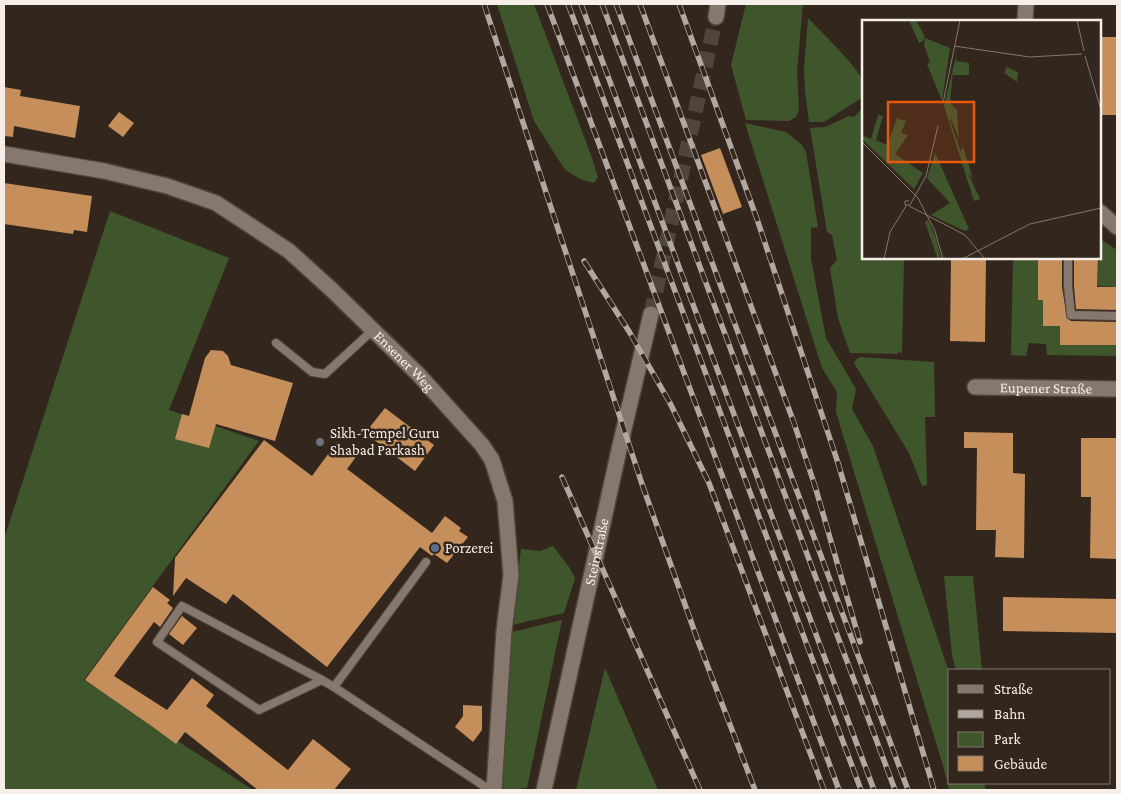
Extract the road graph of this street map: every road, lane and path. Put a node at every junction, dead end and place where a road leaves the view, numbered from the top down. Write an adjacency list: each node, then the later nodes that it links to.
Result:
1 (1026, 4): 2 (street)
2 (1025, 20)
3 (4, 154): 9 (street, Ensener Weg)
4 (1101, 213): 5 (street)
5 (1117, 227)
6 (1068, 259): 8 (lane)
7 (651, 314): 18 (street, Steinstraße)
8 (1117, 316)
9 (372, 330): 10 (lane); 17 (street, Ensener Weg)
10 (276, 343)
11 (975, 387): 12 (street, Eupener Straße)
12 (1117, 389)
13 (426, 562): 15 (lane)
14 (322, 680): 14 (lane); 15 (lane)
15 (334, 687): 16 (lane)
16 (490, 790)
17 (494, 790)
18 (544, 790)

